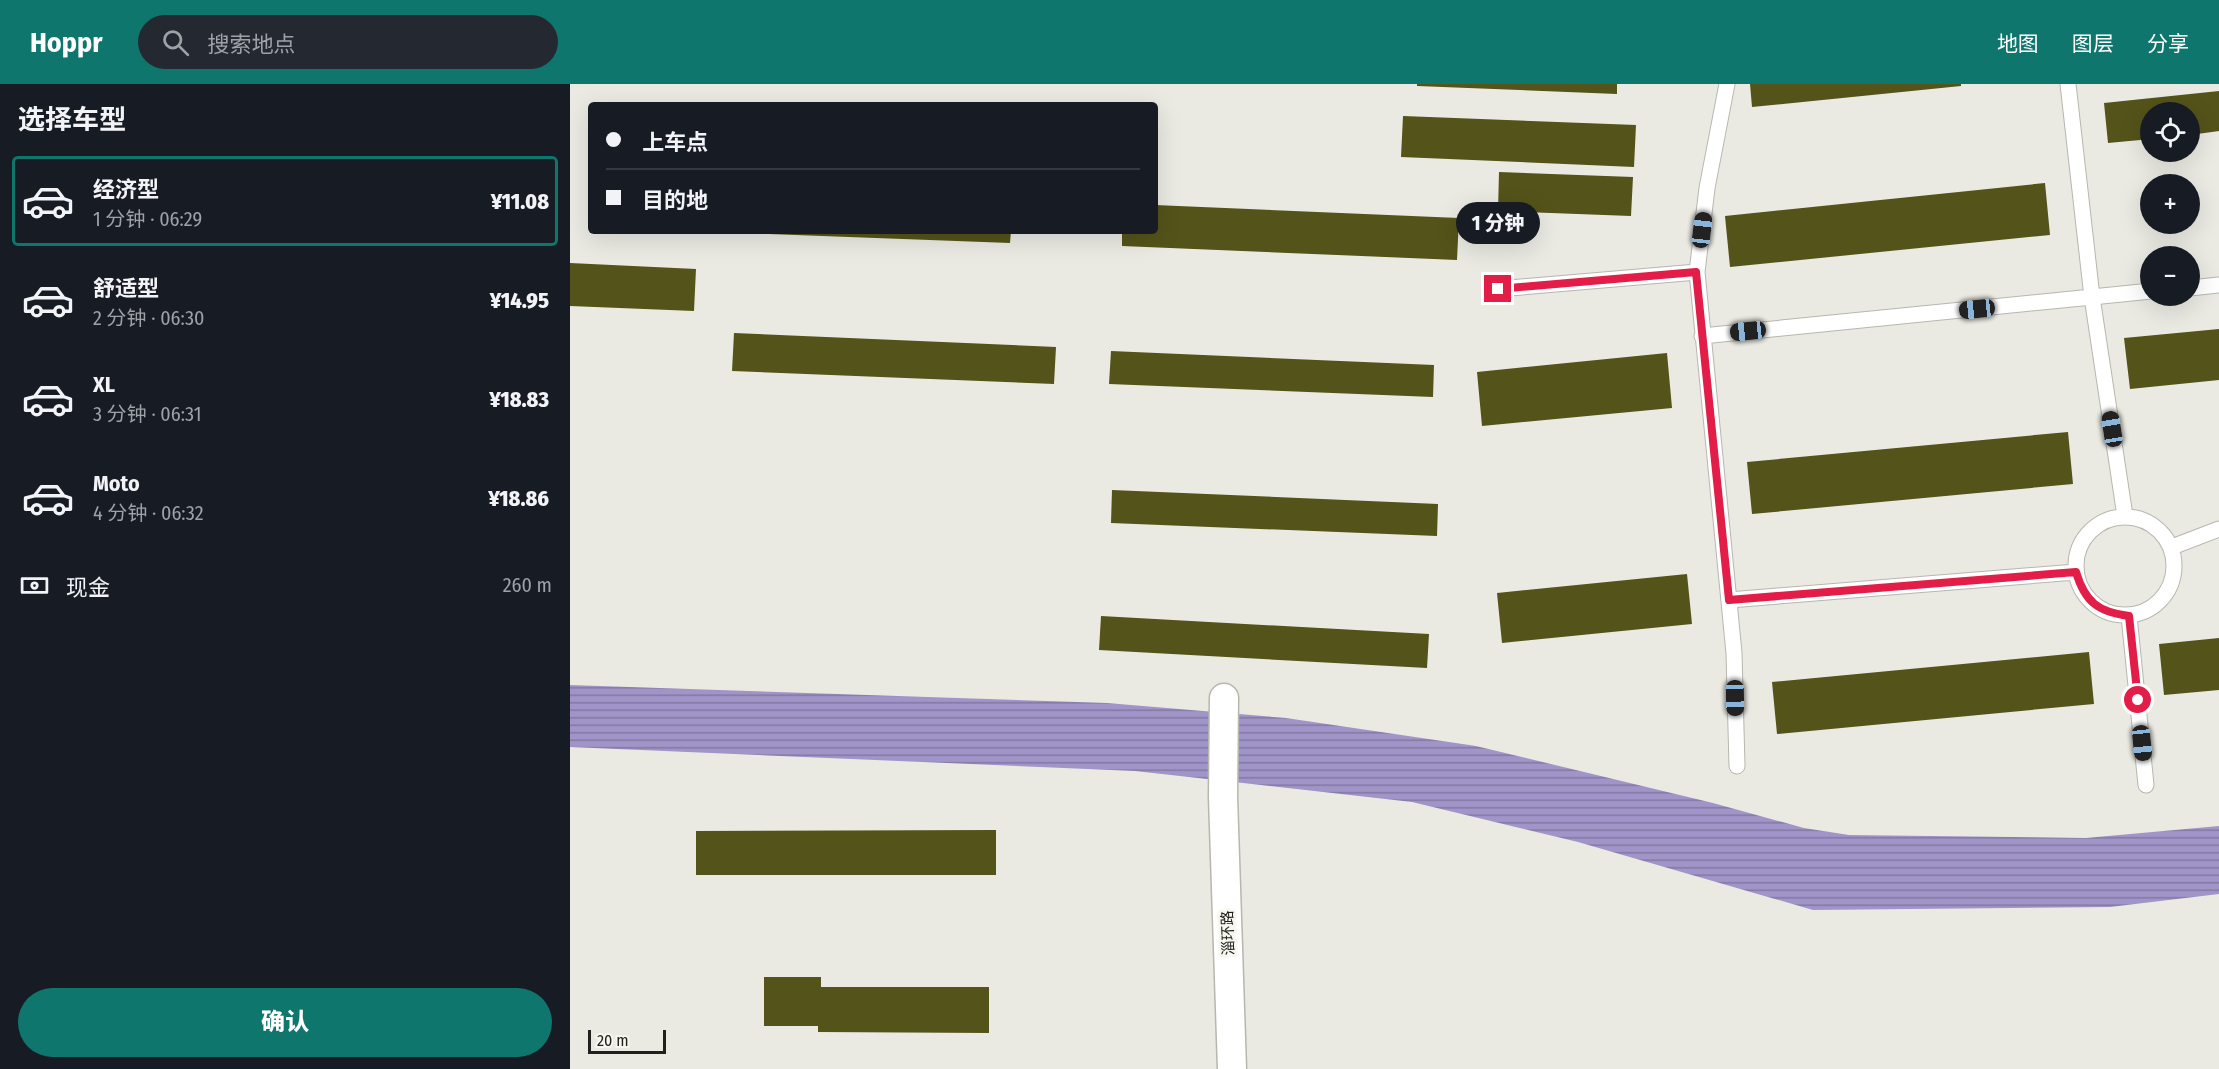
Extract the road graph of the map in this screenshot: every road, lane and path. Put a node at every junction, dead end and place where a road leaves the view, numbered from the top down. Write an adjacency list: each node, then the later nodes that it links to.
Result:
1 (1727, 84): 3 (lane)
2 (2068, 84): 8 (lane)
3 (1696, 272): 6 (lane); 9 (lane)
4 (2219, 285): 5 (lane)
5 (2200, 287)
6 (1498, 289)
7 (2140, 292): 8 (lane)
8 (2092, 297): 9 (lane); 10 (lane)
9 (1702, 336): 14 (lane)
10 (2126, 516): 12 (lane); 13 (lane)
11 (2219, 529): 12 (lane)
12 (2172, 547): 15 (lane)
13 (2076, 572): 14 (lane); 15 (lane)
14 (1729, 600): 17 (lane)
15 (2129, 616): 18 (lane)
16 (1224, 698): 19 (street, 淄环路)
17 (1737, 766)
18 (2146, 785)
19 (1232, 1069)

